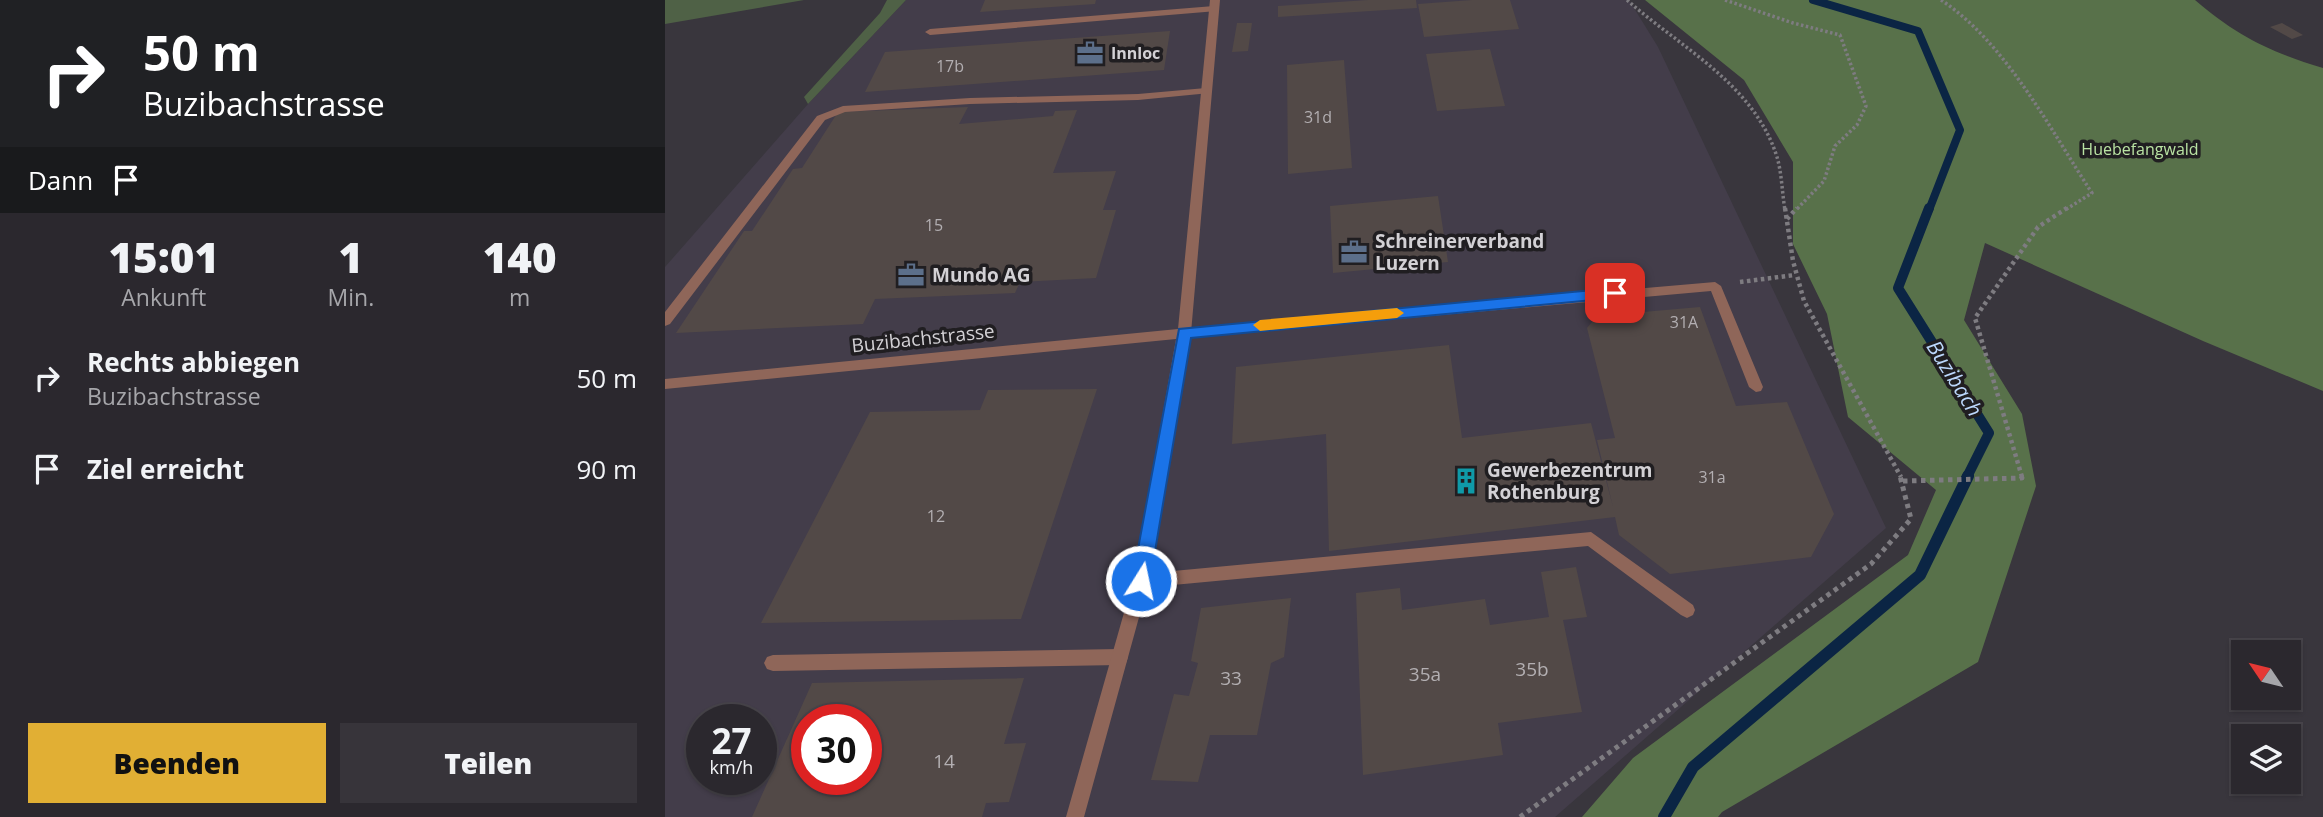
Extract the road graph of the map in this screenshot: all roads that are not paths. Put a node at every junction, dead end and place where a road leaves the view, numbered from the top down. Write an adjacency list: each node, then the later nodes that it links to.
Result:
1 (1214, 4): 2 (street); 3 (street)
2 (930, 32)
3 (1206, 91): 4 (street); 5 (street)
4 (665, 321)
5 (1184, 333): 6 (street, Buzibachstrasse); 7 (street, Buzibachstrasse); 8 (street)
6 (665, 384)
7 (1756, 387)
8 (1141, 581): 9 (street); 10 (street)
9 (1687, 610)
10 (1120, 657): 11 (street); 12 (street)
11 (773, 663)
12 (1075, 817)

